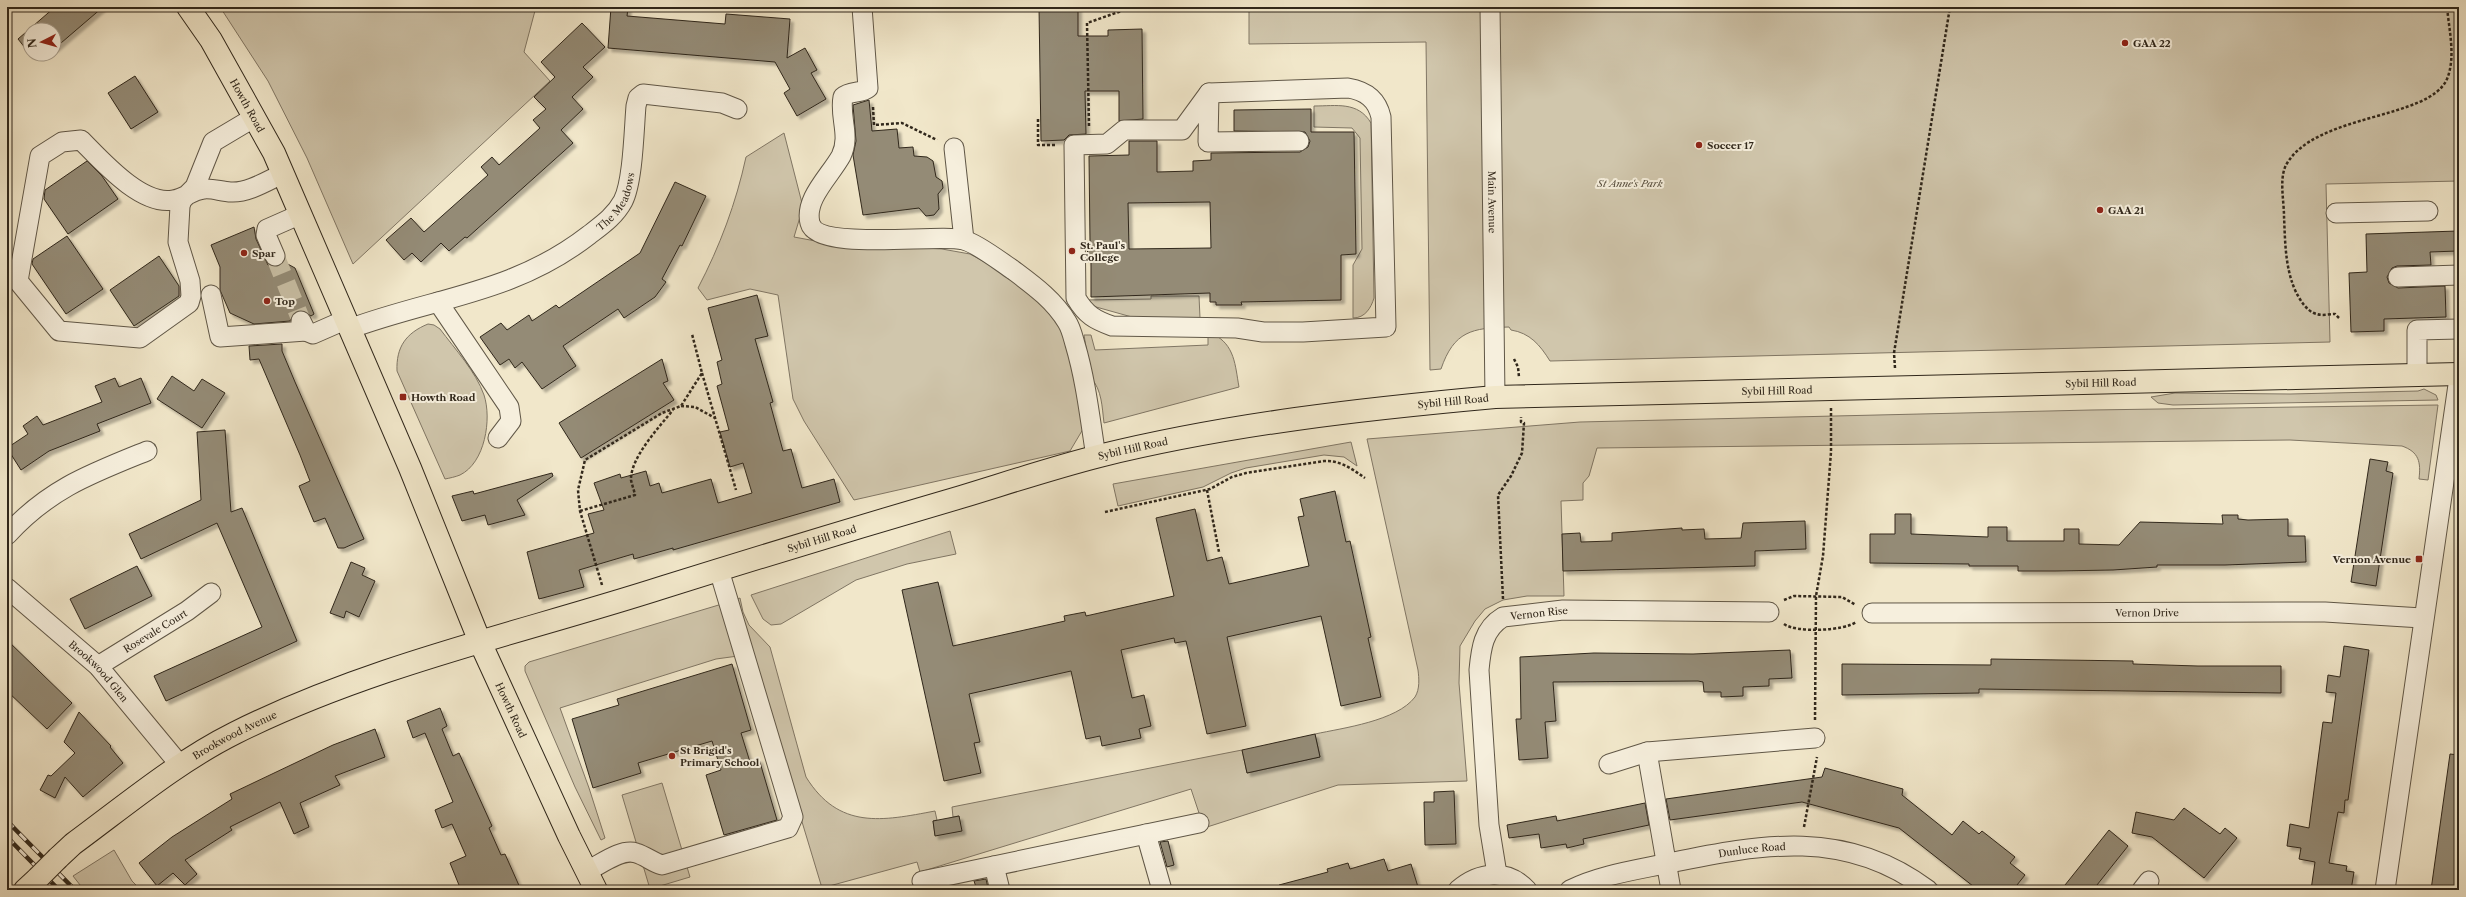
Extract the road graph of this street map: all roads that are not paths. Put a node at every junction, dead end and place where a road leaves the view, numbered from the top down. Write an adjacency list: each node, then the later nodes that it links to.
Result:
1 (188, 7): 6 (main road, Howth Road)
2 (862, 7): 14 (street)
3 (1490, 7): 25 (street, Main Avenue)
4 (1209, 93): 4 (street); 7 (street)
5 (737, 109): 19 (street, The Meadows)
6 (255, 117): 9 (main road, Howth Road); 10 (street)
7 (1299, 141)
8 (954, 148): 14 (street)
9 (282, 174): 10 (street); 13 (main road, Howth Road)
10 (188, 194): 10 (street)
11 (2428, 211): 12 (street)
12 (2336, 213)
13 (301, 214): 15 (street); 20 (main road, Howth Road)
14 (964, 240): 28 (street)
15 (275, 256)
16 (2459, 275): 17 (street)
17 (2398, 277)
18 (211, 295): 20 (street, The Meadows)
19 (438, 302): 20 (street, The Meadows); 26 (street)
20 (347, 324): 36 (main road, Howth Road)
21 (2459, 329): 23 (street)
22 (2459, 374): 23 (main road, Sybil Hill Road)
23 (2417, 375): 25 (main road, Sybil Hill Road)
24 (2459, 378): 35 (street)
25 (1495, 397): 28 (main road, Sybil Hill Road)
26 (498, 438)
27 (147, 451): 29 (street)
28 (1096, 457): 30 (main road, Sybil Hill Road)
29 (7, 535)
30 (719, 570): 36 (main road, Sybil Hill Road); 47 (street)
31 (7, 588): 37 (street, Brookwood Glen)
32 (211, 593): 37 (street, Rosevale Court)
33 (1769, 612): 46 (street, Vernon Rise)
34 (1872, 613): 35 (street, Vernon Drive)
35 (2422, 618): 57 (street)
36 (480, 642): 41 (main road, Brookwood Avenue); 47 (main road, Howth Road)
37 (98, 666): 41 (street, Brookwood Glen)
38 (1815, 738): 39 (street)
39 (1647, 752): 40 (street); 44 (street)
40 (1609, 764)
41 (180, 765): 49 (main road, Brookwood Avenue, bridge)
42 (1199, 823): 43 (street)
43 (1146, 834): 45 (street); 51 (street)
44 (1665, 864): 54 (street, Dunluce Road); 55 (street); 56 (street, Dunluce Road)
45 (994, 866): 48 (street); 50 (street)
46 (1497, 874): 52 (street); 53 (street)
47 (592, 881)
48 (922, 881)
49 (25, 890)
50 (1000, 890)
51 (1162, 890)
52 (1458, 890)
53 (1527, 890)
54 (1570, 890)
55 (1670, 890)
56 (1928, 890)
57 (2385, 890)

